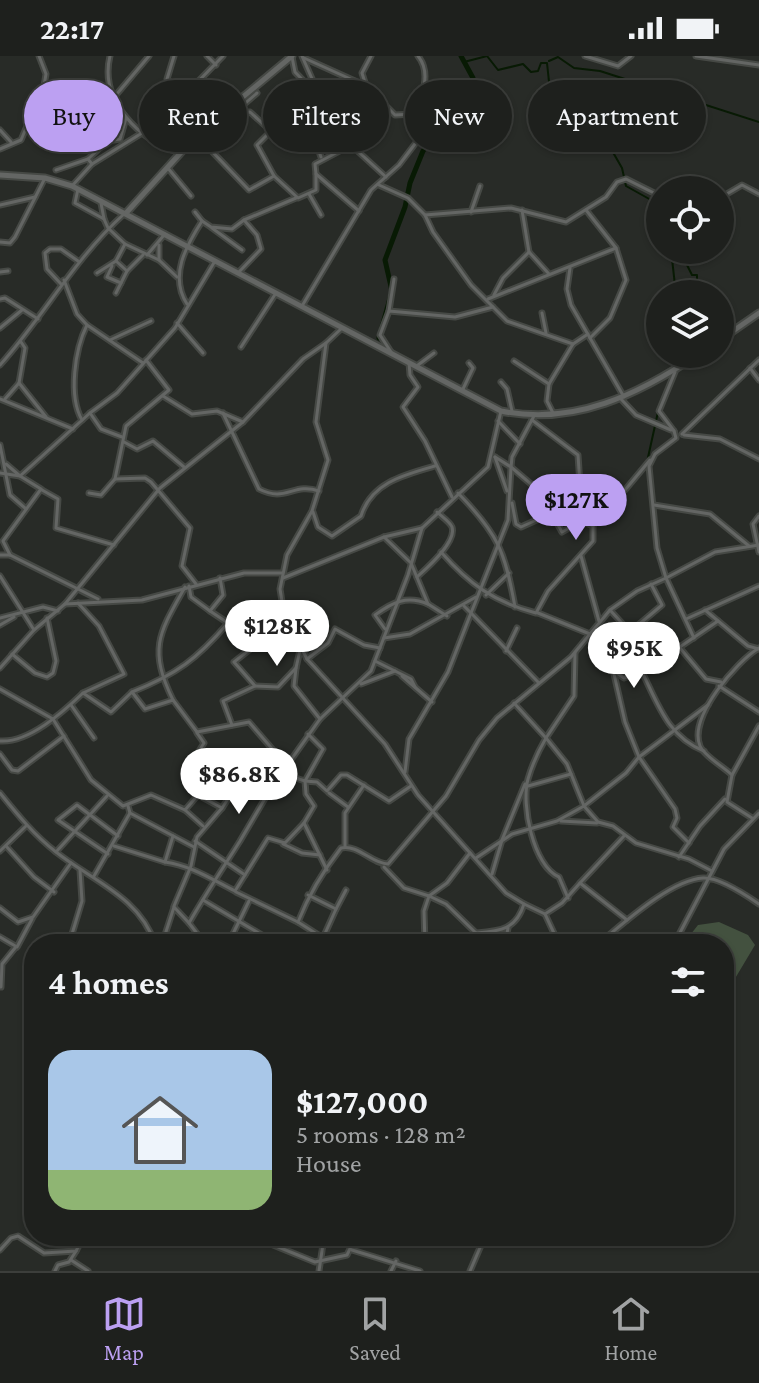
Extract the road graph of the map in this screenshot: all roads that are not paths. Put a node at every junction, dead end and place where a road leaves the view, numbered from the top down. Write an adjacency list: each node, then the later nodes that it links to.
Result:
1 (39, 56): 36 (street)
2 (110, 56): 16 (street)
3 (149, 56): 24 (street)
4 (174, 56): 17 (street)
5 (207, 56): 14 (street)
6 (223, 56): 14 (street)
7 (292, 56): 19 (street); 26 (street)
8 (302, 56): 20 (street); 21 (street)
9 (371, 56): 22 (street)
10 (418, 56): 23 (street)
11 (585, 56): 12 (street)
12 (631, 56)
13 (696, 56): 15 (street)
14 (216, 65): 18 (street)
15 (759, 65)
16 (111, 80)
17 (168, 80)
18 (201, 80)
19 (303, 80)
20 (313, 80)
21 (353, 80)
22 (364, 80)
23 (424, 80)
24 (123, 88)
25 (257, 93): 27 (street)
26 (247, 94)
27 (247, 101)
28 (247, 112): 31 (street)
29 (123, 115): 30 (street)
30 (126, 118): 33 (street); 46 (street)
31 (263, 124)
32 (0, 130): 36 (street)
33 (139, 130)
34 (139, 135): 47 (street)
35 (263, 139): 51 (street)
36 (11, 143): 37 (street)
37 (0, 149)
38 (177, 152): 44 (street)
39 (211, 152): 51 (street)
40 (319, 152): 45 (street)
41 (335, 152): 45 (street)
42 (359, 152): 53 (street)
43 (407, 152): 53 (street)
44 (180, 153): 48 (street)
45 (321, 158): 50 (street)
46 (88, 159): 47 (street); 49 (street)
47 (92, 164): 57 (street)
48 (167, 167): 64 (street); 72 (street)
49 (56, 170)
50 (316, 174): 61 (street); 71 (street)
51 (274, 176): 58 (street)
52 (2, 177): 54 (street)
53 (386, 177): 55 (street)
54 (45, 178): 57 (street); 63 (street)
55 (379, 185): 71 (street); 76 (street)
56 (480, 186): 74 (street)
57 (75, 187): 66 (street); 77 (street)
58 (284, 188): 65 (street); 67 (street)
59 (646, 189): 69 (street)
60 (734, 190): 62 (street)
61 (309, 194): 65 (street); 75 (street)
62 (759, 194)
63 (37, 196): 68 (street); 83 (street)
64 (191, 196)
65 (298, 198): 67 (street)
66 (100, 200): 72 (street); 77 (street)
67 (285, 203): 78 (street)
68 (0, 205)
69 (586, 209): 70 (street); 87 (street)
70 (522, 210): 74 (street); 89 (street)
71 (359, 211): 112 (street)
72 (127, 212): 81 (street); 82 (street)
73 (195, 212): 79 (street)
74 (471, 212): 76 (street)
75 (321, 215)
76 (425, 215): 110 (street)
77 (104, 219): 81 (street)
78 (244, 220): 80 (street); 100 (street)
79 (202, 221): 80 (street); 86 (street)
80 (211, 227): 88 (street)
81 (108, 228): 84 (street); 93 (street)
82 (165, 234): 85 (street); 86 (street)
83 (0, 242)
84 (125, 244): 90 (street); 94 (street)
85 (159, 245): 90 (street); 91 (street)
86 (187, 245): 92 (street); 102 (street)
87 (616, 248): 95 (street); 126 (street)
88 (242, 250)
89 (529, 252): 101 (street); 108 (street)
90 (145, 255): 91 (street); 97 (street)
91 (159, 260): 102 (street)
92 (215, 260): 100 (street); 111 (street)
93 (78, 261): 104 (street); 104 (street)
94 (114, 262): 97 (street); 99 (street); 105 (street)
95 (570, 268): 101 (street); 126 (street)
96 (8, 271): 98 (street)
97 (127, 271): 105 (street)
98 (0, 272)
99 (97, 273)
100 (238, 273): 107 (street)
101 (549, 274): 108 (street)
102 (177, 277): 111 (street)
103 (394, 279): 115 (street)
104 (62, 282): 118 (street); 121 (street)
105 (121, 283): 106 (street)
106 (116, 293)
107 (276, 293): 112 (street); 132 (street)
108 (494, 295): 110 (street)
109 (0, 299): 114 (street)
110 (488, 299): 113 (street)
111 (187, 304): 120 (street)
112 (302, 306): 123 (street)
113 (493, 307): 115 (street); 125 (street)
114 (23, 309): 118 (street); 122 (street)
115 (389, 311): 134 (street)
116 (542, 313): 125 (street)
117 (759, 313): 124 (street)
118 (38, 319): 129 (street)
119 (151, 321): 127 (street)
120 (177, 323): 135 (street); 139 (street)
121 (87, 325): 128 (street); 161 (street)
122 (0, 328)
123 (342, 328): 130 (street); 134 (street)
124 (734, 330)
125 (546, 333): 131 (street)
126 (589, 336): 131 (street); 152 (street)
127 (119, 337): 128 (street); 133 (street)
128 (110, 340): 133 (street)
129 (21, 342): 142 (street); 148 (street)
130 (326, 343): 163 (street); 184 (street)
131 (573, 344): 149 (street)
132 (241, 347)
133 (120, 350): 139 (street)
134 (391, 352): 140 (street)
135 (203, 353)
136 (434, 353): 143 (street)
137 (759, 360): 144 (street)
138 (514, 361): 149 (street)
139 (144, 362): 151 (street); 155 (street)
140 (409, 363): 143 (street); 175 (street)
141 (469, 363): 150 (street)
142 (0, 365)
143 (416, 367): 150 (street)
144 (750, 368): 146 (street); 167 (street)
145 (676, 369): 152 (street); 166 (street)
146 (759, 380)
147 (501, 382): 157 (street)
148 (19, 383): 153 (street); 160 (street)
149 (549, 384): 158 (street)
150 (462, 391): 154 (street)
151 (163, 396): 156 (street); 168 (street)
152 (622, 399): 158 (street); 166 (street)
153 (2, 400): 160 (street)
154 (501, 411): 157 (street); 162 (street)
155 (90, 413): 161 (street); 168 (street)
156 (223, 413): 163 (street); 165 (street)
157 (513, 413): 159 (street)
158 (555, 415): 159 (street)
159 (533, 418): 169 (street); 181 (street)
160 (47, 419): 164 (street)
161 (82, 420): 164 (street)
162 (498, 421): 169 (street); 171 (street)
163 (243, 422): 165 (street)
164 (73, 429): 179 (street)
165 (231, 431): 176 (street); 184 (street)
166 (675, 433): 167 (street); 173 (street)
167 (682, 434): 172 (street)
168 (123, 440): 176 (street); 180 (street)
169 (520, 444): 177 (street)
170 (0, 445): 174 (street)
171 (495, 455): 177 (street); 185 (street); 187 (street)
172 (759, 459)
173 (650, 460): 190 (street); 192 (street)
174 (6, 464): 178 (street); 179 (street)
175 (435, 466): 188 (street); 193 (street)
176 (184, 467): 182 (street)
177 (511, 467): 185 (street); 196 (street)
178 (2, 473): 179 (street); 191 (street)
179 (20, 476): 183 (street)
180 (115, 479): 182 (street); 186 (street)
181 (580, 485)
182 (160, 488): 204 (street); 220 (street)
183 (41, 489): 191 (street); 204 (street)
184 (319, 491): 193 (street)
185 (508, 491): 189 (street)
186 (89, 493)
187 (458, 493): 188 (street); 203 (street)
188 (452, 498): 194 (street)
189 (510, 499): 195 (street); 203 (street)
190 (654, 505): 206 (street); 218 (street)
191 (26, 509): 202 (street)
192 (598, 510): 196 (street); 198 (street); 199 (street)
193 (312, 511): 214 (street)
194 (437, 512): 200 (street); 207 (street)
195 (552, 513): 196 (street); 198 (street)
196 (565, 513): 198 (street)
197 (759, 516): 205 (street)
198 (582, 521): 199 (street)
199 (593, 526): 211 (street)
200 (422, 528): 201 (street); 212 (street)
201 (384, 537): 212 (street); 219 (street)
202 (1, 543): 210 (street)
203 (498, 544): 213 (street); 225 (street)
204 (114, 545): 224 (street)
205 (758, 545): 206 (street); 208 (street)
206 (749, 546): 218 (street)
207 (441, 552): 216 (street); 225 (street)
208 (759, 552)
209 (0, 555): 210 (street)
210 (10, 555): 224 (street)
211 (581, 556): 241 (street); 248 (street)
212 (411, 563): 216 (street); 229 (street)
213 (510, 572): 226 (street); 234 (street)
214 (282, 573): 217 (street); 219 (street)
215 (0, 576): 239 (street)
216 (417, 577): 232 (street)
217 (220, 578): 220 (street); 238 (street)
218 (666, 578): 221 (street); 247 (street)
219 (281, 579): 252 (street)
220 (196, 584): 223 (street)
221 (651, 584): 235 (street); 257 (street)
222 (759, 586): 236 (street)
223 (187, 587): 227 (street); 238 (street); 277 (street)
224 (77, 590): 227 (street); 231 (street)
225 (480, 593): 226 (street); 233 (street); 240 (street)
226 (486, 595): 234 (street)
227 (100, 600): 228 (street)
228 (91, 601): 230 (street); 242 (street)
229 (397, 601): 232 (street); 256 (street); 256 (street)
230 (78, 603): 231 (street); 242 (street)
231 (65, 604): 237 (street)
232 (428, 604): 244 (street)
233 (464, 606): 240 (street); 244 (street)
234 (515, 607): 241 (street)
235 (610, 610): 248 (street); 257 (street)
236 (705, 610): 247 (street); 249 (street)
237 (58, 611): 239 (street); 246 (street)
238 (210, 611): 250 (street)
239 (23, 612): 243 (street); 254 (street)
240 (471, 613): 265 (street); 287 (street)
241 (536, 613): 258 (street)
242 (90, 614): 284 (street)
243 (16, 615): 245 (street); 251 (street)
244 (447, 616): 259 (street)
245 (0, 618)
246 (47, 618): 254 (street); 267 (street)
247 (685, 620): 260 (street)
248 (599, 621): 258 (street)
249 (718, 621): 260 (street); 263 (street)
250 (228, 623): 255 (street); 277 (street)
251 (0, 625)
252 (288, 626): 255 (street); 264 (street)
253 (517, 628): 265 (street)
254 (34, 630): 267 (street)
255 (249, 630): 281 (street)
256 (387, 630): 259 (street)
257 (630, 632): 271 (street)
258 (590, 634): 266 (street); 274 (street)
259 (384, 638): 261 (street)
260 (694, 638): 262 (street)
261 (380, 648): 269 (street); 270 (street)
262 (680, 648): 271 (street); 280 (street)
263 (757, 649): 268 (street); 280 (street)
264 (300, 650): 269 (street); 273 (street)
265 (506, 651): 278 (street)
266 (575, 653): 278 (street); 301 (street)
267 (12, 654): 272 (street)
268 (759, 656)
269 (307, 659): 286 (street)
270 (375, 661): 275 (street); 279 (street)
271 (651, 666): 276 (street)
272 (0, 668)
273 (296, 668): 281 (street); 293 (street)
274 (614, 671): 276 (street); 305 (street)
275 (396, 672): 279 (street); 287 (street)
276 (642, 672): 296 (street)
277 (163, 679): 283 (street); 285 (street)
278 (538, 682): 288 (street)
279 (361, 684): 286 (street)
280 (720, 684): 290 (street); 291 (street)
281 (255, 686): 294 (street)
282 (0, 689): 292 (street)
283 (132, 692): 284 (street); 285 (street)
284 (83, 693): 289 (street)
285 (173, 700): 297 (street)
286 (343, 701): 293 (street); 307 (street)
287 (432, 702): 307 (street)
288 (514, 703): 301 (street); 329 (street)
289 (71, 705): 292 (street); 300 (street)
290 (708, 705): 296 (street); 303 (street)
291 (759, 712)
292 (53, 719): 299 (street); 302 (street)
293 (320, 719): 298 (street)
294 (233, 726): 297 (street); 306 (street)
295 (759, 726): 311 (street)
296 (672, 730): 303 (street); 305 (street)
297 (197, 732): 310 (street)
298 (308, 734): 306 (street); 312 (street)
299 (65, 736): 304 (street); 319 (street)
300 (94, 738)
301 (546, 738): 309 (street); 313 (street)
302 (0, 741)
303 (705, 752): 311 (street)
304 (0, 754)
305 (639, 757): 325 (street); 346 (street)
306 (290, 760): 308 (street)
307 (405, 772): 315 (street)
308 (280, 773): 312 (street); 316 (street); 361 (street)
309 (571, 774): 313 (street); 325 (street)
310 (211, 775): 316 (street); 320 (street)
311 (732, 775): 322 (street)
312 (305, 781): 317 (street); 335 (street)
313 (527, 784): 339 (street); 344 (street)
314 (364, 785): 315 (street); 317 (street); 326 (street)
315 (412, 785): 329 (street)
316 (235, 789): 327 (street)
317 (327, 791): 326 (street)
318 (0, 793): 321 (street)
319 (108, 795): 324 (street); 332 (street)
320 (198, 795): 327 (street); 328 (street)
321 (5, 799): 323 (street); 337 (street)
322 (725, 799): 333 (street); 346 (street)
323 (0, 802)
324 (128, 806): 328 (street); 330 (street)
325 (584, 806): 334 (street); 336 (street)
326 (348, 807): 350 (street)
327 (222, 808): 338 (street)
328 (185, 810): 338 (street)
329 (432, 810): 354 (street); 362 (street)
330 (130, 813): 342 (street); 343 (street)
331 (759, 813): 333 (street)
332 (89, 815): 340 (street); 340 (street); 342 (street)
333 (752, 818): 366 (street)
334 (557, 821): 336 (street); 339 (street)
335 (304, 823): 347 (street); 356 (street)
336 (601, 824): 341 (street)
337 (27, 825): 348 (street); 353 (street)
338 (204, 826): 345 (street)
339 (530, 827): 344 (street); 378 (street)
340 (73, 833): 353 (street); 355 (street)
341 (625, 835): 357 (street); 372 (street)
342 (118, 836): 349 (street)
343 (173, 836): 351 (street); 359 (street)
344 (502, 840): 358 (street); 368 (street)
345 (195, 841): 351 (street); 361 (street)
346 (689, 843): 357 (street)
347 (282, 844): 356 (street); 367 (street)
348 (6, 846): 352 (street); 375 (street)
349 (114, 846): 355 (street); 359 (street)
350 (345, 846): 362 (street); 365 (street)
351 (194, 847): 363 (street)
352 (0, 851)
353 (56, 852): 360 (street)
354 (470, 853): 358 (street); 377 (street)
355 (108, 854): 369 (street)
356 (320, 855): 365 (street)
357 (679, 857): 366 (street)
358 (476, 858): 368 (street)
359 (165, 862): 363 (street)
360 (71, 863): 364 (street); 375 (street)
361 (226, 863): 367 (street); 371 (street)
362 (382, 864): 377 (street)
363 (191, 866): 371 (street); 383 (street)
364 (79, 868): 369 (street); 394 (street)
365 (328, 871): 376 (street)
366 (712, 871): 370 (street)
367 (245, 875): 374 (street)
368 (492, 876): 381 (street)
369 (93, 877): 395 (street)
370 (708, 878): 382 (street); 388 (street); 406 (street)
371 (214, 880): 374 (street); 379 (street)
372 (580, 883): 378 (street); 388 (street)
373 (346, 890): 385 (street)
374 (235, 891): 380 (street)
375 (54, 892): 387 (street)
376 (308, 895): 385 (street); 390 (street)
377 (429, 896): 393 (street); 402 (street)
378 (568, 898): 386 (street)
379 (203, 900): 389 (street); 391 (street)
380 (250, 900): 389 (street); 390 (street)
381 (524, 904): 386 (street); 392 (street)
382 (759, 904)
383 (174, 907): 391 (street); 396 (street)
384 (0, 908): 387 (street)
385 (336, 909): 401 (street)
386 (545, 914): 404 (street)
387 (33, 917): 408 (street)
388 (627, 920): 405 (street)
389 (240, 922): 398 (street); 399 (street)
390 (298, 922): 400 (street)
391 (189, 923): 397 (street)
392 (508, 928): 393 (street); 403 (street)
393 (476, 933)
394 (72, 934)
395 (150, 934)
396 (165, 934)
397 (197, 934)
398 (233, 934)
399 (260, 934)
400 (317, 934)
401 (325, 934)
402 (425, 934)
403 (507, 934)
404 (554, 934)
405 (610, 934)
406 (679, 934)
407 (0, 937): 408 (street)
408 (17, 947): 409 (street)
409 (1, 987)
410 (24, 1240): 418 (street)
411 (33, 1246): 419 (street)
412 (79, 1246): 419 (street)
413 (275, 1246): 421 (street)
414 (323, 1246): 421 (street)
415 (351, 1246): 417 (street)
416 (481, 1246): 428 (street)
417 (350, 1249): 421 (street); 422 (street)
418 (0, 1250)
419 (76, 1251): 420 (street)
420 (71, 1260): 423 (street); 424 (street)
421 (323, 1261): 425 (street)
422 (396, 1261): 426 (street); 427 (street)
423 (55, 1271)
424 (88, 1271)
425 (319, 1271)
426 (391, 1271)
427 (420, 1271)
428 (470, 1271)

